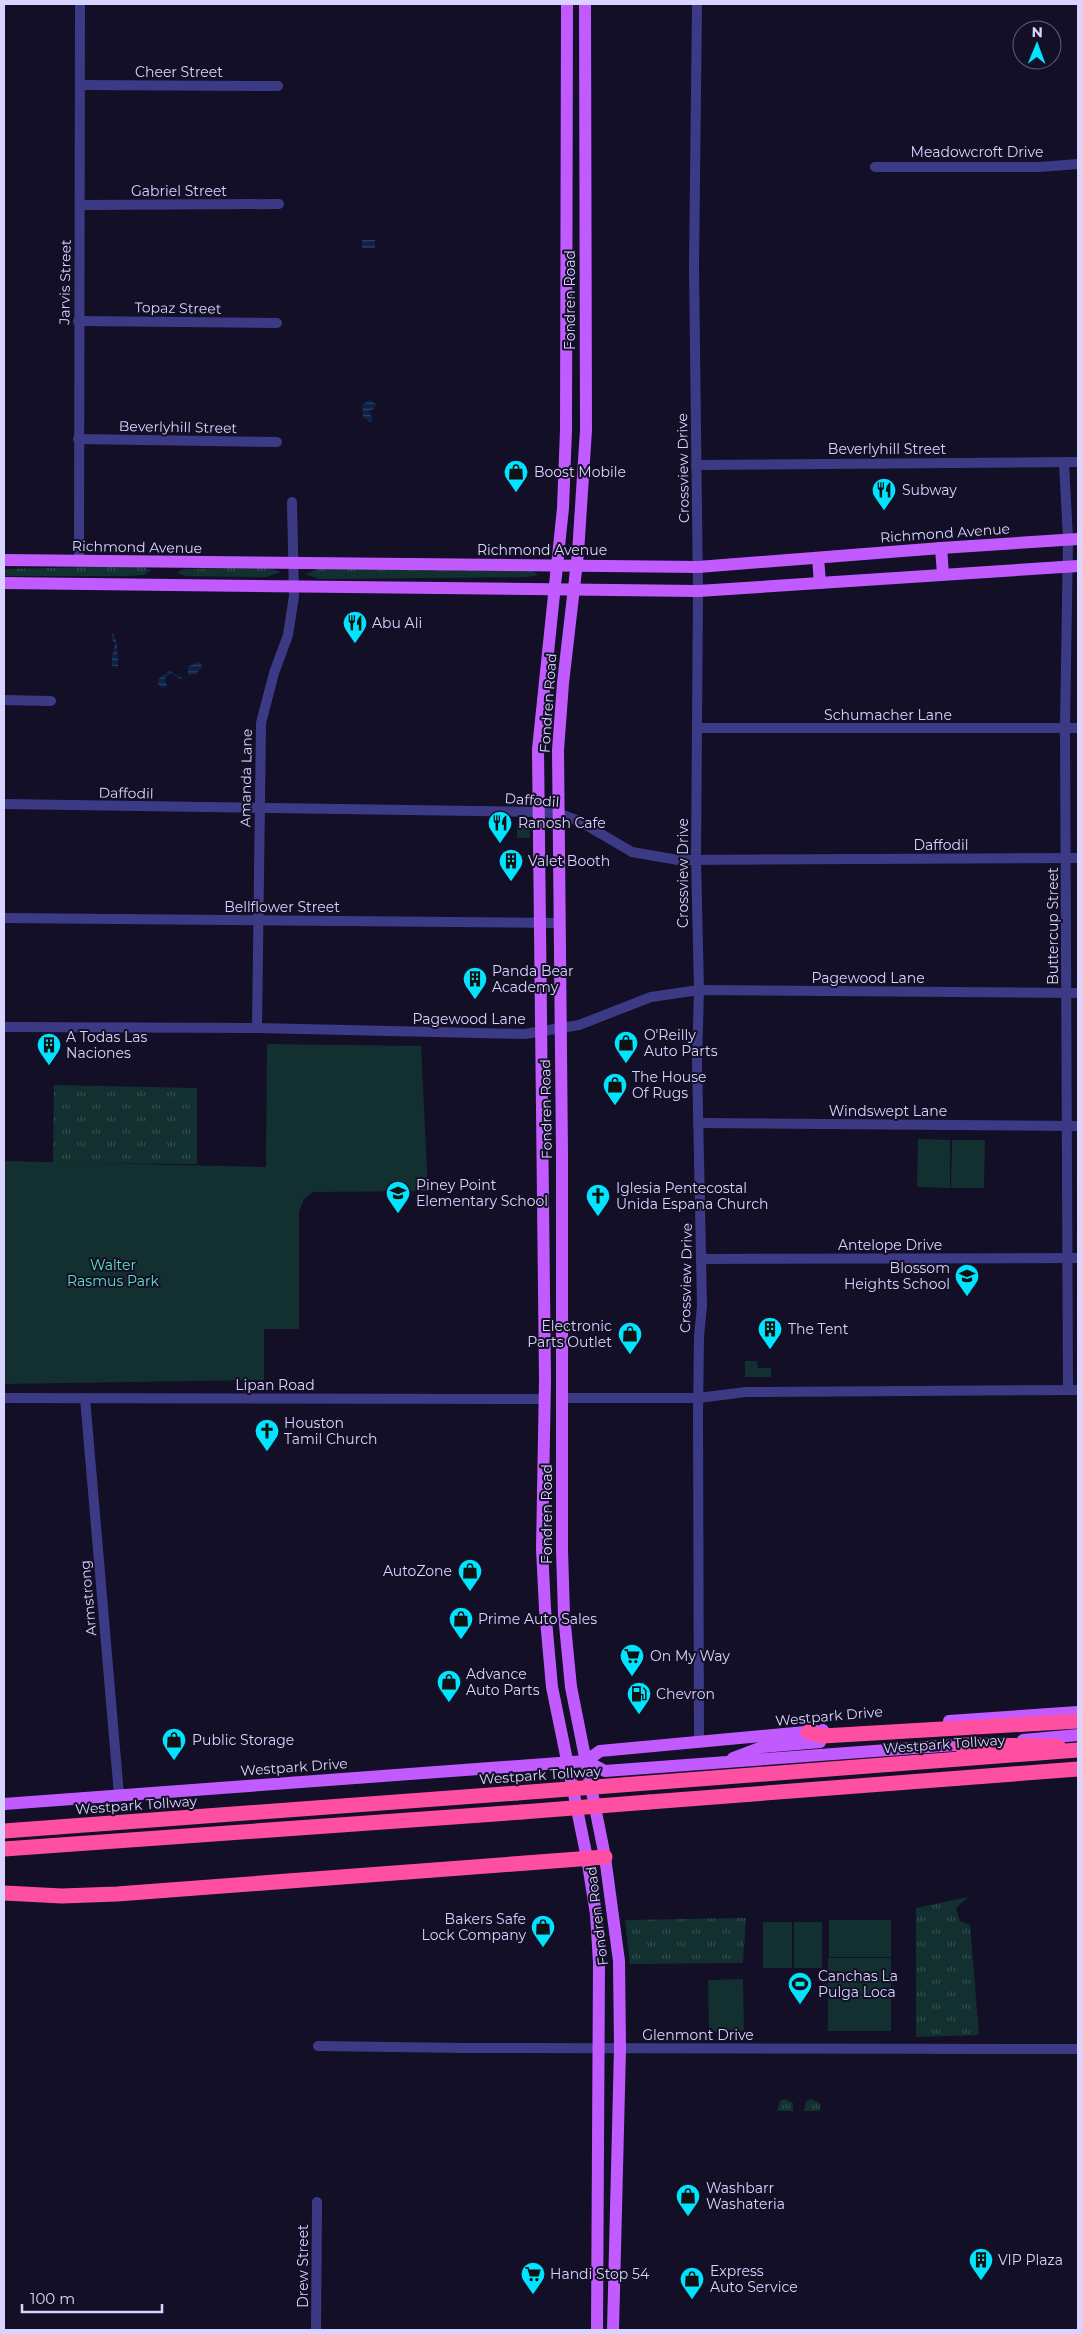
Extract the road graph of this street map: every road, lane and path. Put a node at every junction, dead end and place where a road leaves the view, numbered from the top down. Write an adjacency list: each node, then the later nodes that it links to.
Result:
1 (80, 4): 5 (street, Jarvis Street)
2 (567, 4): 11 (main road, Fondren Road)
3 (585, 4): 12 (main road, Fondren Road)
4 (697, 4): 21 (street, Crossview Drive)
5 (80, 85): 6 (street, Cheer Street); 10 (street, Jarvis Street)
6 (278, 86)
7 (1078, 164): 8 (street, Meadowcroft Drive)
8 (875, 167)
9 (279, 204): 10 (street, Gabriel Street)
10 (80, 205): 13 (street, Jarvis Street)
11 (566, 255): 12 (main road); 15 (main road, Fondren Road)
12 (584, 255): 16 (main road, Fondren Road)
13 (78, 321): 14 (street, Topaz Street); 17 (street, Jarvis Street)
14 (277, 323)
15 (566, 409): 16 (main road); 29 (main road, Fondren Road)
16 (586, 409): 30 (main road, Fondren Road)
17 (78, 439): 18 (street, Beverlyhill Street); 27 (street, Jarvis Street)
18 (277, 442)
19 (1064, 462): 20 (street, Beverlyhill Street); 21 (street, Beverlyhill Street); 23 (street, Buttercup Street)
20 (1078, 462)
21 (696, 464): 32 (street, Crossview Drive)
22 (292, 502): 28 (street, Amanda Lane)
23 (1073, 539): 24 (main road, Richmond Avenue); 31 (street, Buttercup Street)
24 (941, 548): 25 (main road, Richmond Avenue); 33 (main road)
25 (818, 558): 32 (main road, Richmond Avenue); 35 (main road)
26 (4, 560): 27 (main road, Richmond Avenue)
27 (79, 561): 28 (main road, Richmond Avenue)
28 (293, 564): 29 (main road, Richmond Avenue); 36 (street, Amanda Lane)
29 (557, 565): 30 (main road, Richmond Avenue); 37 (main road, Fondren Road)
30 (577, 565): 32 (main road, Richmond Avenue); 38 (main road, Fondren Road)
31 (1073, 566): 33 (main road); 43 (street, Buttercup Street)
32 (698, 567): 39 (street, Crossview Drive)
33 (943, 574): 35 (main road)
34 (4, 583): 36 (main road)
35 (820, 583): 39 (main road)
36 (294, 586): 37 (main road); 46 (street, Amanda Lane)
37 (555, 589): 38 (main road); 47 (main road, Fondren Road)
38 (574, 590): 39 (main road); 48 (main road, Fondren Road)
39 (698, 591): 42 (street, Crossview Drive)
40 (4, 700): 41 (street)
41 (51, 701)
42 (699, 728): 43 (street, Schumacher Lane); 51 (street, Crossview Drive)
43 (1065, 728): 44 (street, Schumacher Lane); 49 (street, Buttercup Street)
44 (1078, 728)
45 (4, 804): 46 (street, Daffodil)
46 (259, 809): 47 (street, Daffodil); 53 (street, Amanda Lane)
47 (539, 812): 48 (street, Daffodil); 54 (main road, Fondren Road)
48 (560, 814): 51 (street, Daffodil); 55 (main road, Fondren Road)
49 (1067, 858): 50 (street, Daffodil); 51 (street, Daffodil); 57 (street, Buttercup Street)
50 (1078, 858)
51 (696, 859): 56 (street, Crossview Drive)
52 (4, 918): 53 (street, Bellflower Street)
53 (258, 921): 54 (street, Bellflower Street); 60 (street, Amanda Lane)
54 (539, 923): 55 (street, Bellflower Street); 62 (main road, Fondren Road)
55 (560, 923): 61 (main road, Fondren Road)
56 (699, 990): 57 (street, Pagewood Lane); 61 (street, Pagewood Lane); 63 (street, Crossview Drive)
57 (1067, 993): 58 (street, Pagewood Lane); 64 (street, Buttercup Street)
58 (1078, 993)
59 (4, 1027): 60 (street, Pagewood Lane)
60 (257, 1028): 62 (street, Pagewood Lane)
61 (559, 1029): 62 (street, Pagewood Lane); 67 (main road, Fondren Road)
62 (541, 1032): 66 (main road, Fondren Road)
63 (698, 1123): 64 (street, Windswept Lane); 68 (street, Crossview Drive)
64 (1067, 1126): 65 (street, Windswept Lane); 69 (street, Buttercup Street)
65 (1078, 1126)
66 (544, 1152): 67 (main road); 70 (main road, Fondren Road)
67 (562, 1154): 71 (main road, Fondren Road)
68 (701, 1258): 69 (street, Antelope Drive); 77 (street, Crossview Drive)
69 (1073, 1258): 73 (street, Buttercup Street)
70 (544, 1269): 71 (main road); 72 (main road, Fondren Road)
71 (562, 1270): 76 (main road, Fondren Road)
72 (544, 1319): 76 (main road); 78 (main road, Fondren Road)
73 (1073, 1390): 77 (street)
74 (4, 1398): 75 (street, Lipan Road)
75 (84, 1398): 78 (street, Lipan Road); 96 (street, Armstrong)
76 (562, 1398): 77 (street); 79 (main road, Fondren Road)
77 (698, 1398): 88 (street, Crossview Drive)
78 (545, 1399): 79 (main road); 80 (main road, Fondren Road)
79 (562, 1465): 81 (main road, Fondren Road)
80 (542, 1549): 81 (main road); 83 (main road, Fondren Road)
81 (562, 1550): 82 (main road, Fondren Road)
82 (568, 1662): 83 (main road); 92 (main road, Fondren Road)
83 (550, 1663): 93 (main road, Fondren Road)
84 (1078, 1712): 86 (main road, Westpark Drive)
85 (1078, 1721): 86 (highway)
86 (818, 1733): 88 (main road, Westpark Drive); 94 (main road)
87 (1078, 1735): 89 (main road, Westpark Drive)
88 (699, 1742): 92 (main road, Westpark Drive)
89 (960, 1745): 90 (highway); 94 (main road, Westpark Drive)
90 (1078, 1746)
91 (1078, 1750): 98 (highway, Westpark Tollway, bridge)
92 (586, 1761): 93 (main road, Westpark Drive); 94 (main road, Westpark Drive); 100 (main road, Fondren Road)
93 (568, 1762): 96 (main road, Westpark Drive); 101 (main road, Fondren Road)
94 (721, 1763)
95 (1078, 1770): 99 (highway, bridge)
96 (118, 1795): 97 (main road, Westpark Drive)
97 (4, 1804)
98 (4, 1831)
99 (4, 1849)
100 (605, 1857): 101 (highway); 105 (main road, Fondren Road)
101 (587, 1858): 102 (highway); 104 (main road, Fondren Road)
102 (4, 1893)
103 (318, 2046): 104 (street, Glenmont Drive)
104 (599, 2048): 105 (street, Glenmont Drive); 107 (main road, Fondren Road)
105 (620, 2049): 106 (street, Glenmont Drive); 108 (main road, Fondren Road)
106 (1078, 2049)
107 (598, 2172): 108 (main road); 111 (main road, Fondren Road)
108 (616, 2173): 112 (main road, Fondren Road)
109 (317, 2202): 110 (street, Drew Street)
110 (316, 2330)
111 (597, 2330)
112 (613, 2330)

